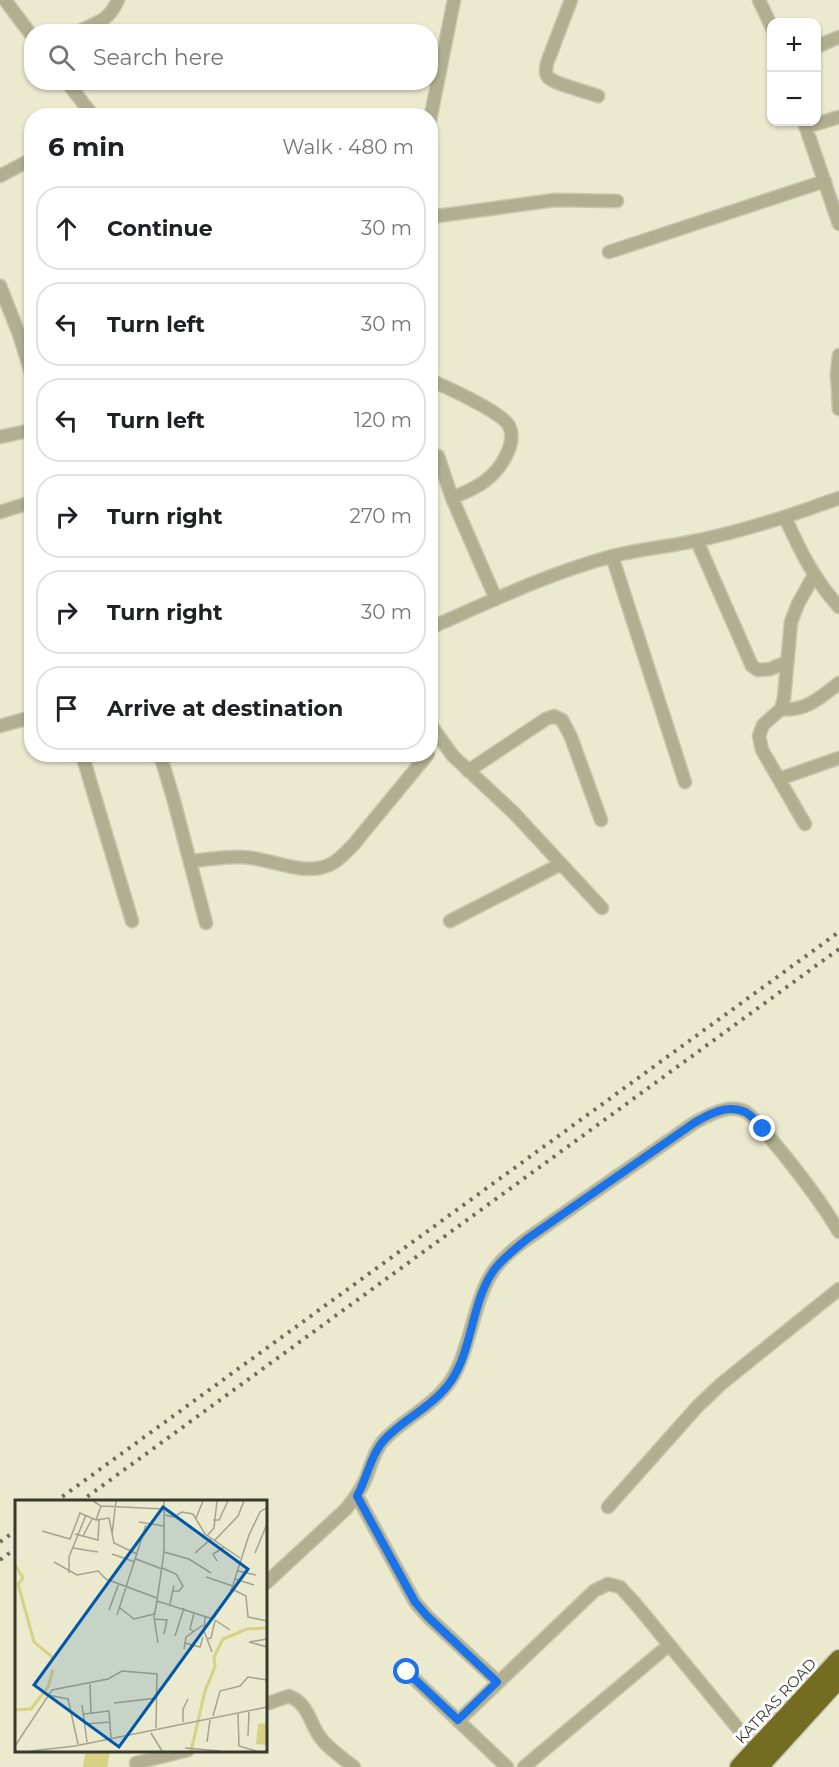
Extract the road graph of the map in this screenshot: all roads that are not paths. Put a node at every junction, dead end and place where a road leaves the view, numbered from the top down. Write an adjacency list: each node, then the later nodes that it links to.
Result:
1 (117, 0): 8 (street)
2 (454, 0): 12 (street)
3 (571, 0): 15 (street)
4 (759, 0): 7 (street)
5 (8, 4): 6 (street); 9 (street)
6 (0, 16)
7 (767, 19)
8 (95, 24)
9 (24, 25)
10 (839, 37): 11 (street)
11 (821, 45)
12 (438, 80)
13 (73, 90): 16 (street)
14 (436, 90): 17 (street)
15 (598, 96)
16 (87, 108)
17 (432, 108)
18 (839, 117): 19 (street)
19 (821, 121)
20 (806, 126): 23 (street)
21 (24, 163): 22 (street)
22 (0, 176)
23 (825, 182): 25 (street); 28 (street)
24 (617, 201): 26 (street)
25 (836, 207): 27 (street)
26 (438, 216)
27 (839, 224)
28 (609, 252)
29 (0, 286): 30 (street)
30 (24, 350)
31 (839, 355): 33 (street)
32 (438, 384): 37 (street)
33 (839, 409)
34 (24, 432): 35 (street)
35 (0, 437)
36 (438, 456): 37 (street)
37 (452, 498): 45 (street)
38 (839, 498): 41 (street)
39 (24, 504): 40 (street)
40 (0, 512)
41 (785, 517): 42 (street); 44 (street)
42 (697, 541): 43 (street); 48 (street)
43 (612, 556): 45 (street); 62 (street)
44 (814, 576): 46 (street); 48 (street)
45 (496, 599): 47 (street)
46 (839, 607)
47 (438, 624)
48 (787, 662): 50 (street)
49 (839, 683): 50 (street)
50 (781, 709): 61 (street)
51 (24, 719): 52 (street)
52 (0, 726)
53 (438, 735): 54 (street)
54 (441, 739): 55 (street); 60 (street)
55 (438, 742)
56 (839, 758): 61 (street)
57 (84, 762): 68 (street)
58 (162, 762): 65 (street)
59 (422, 762): 65 (street)
60 (468, 771): 63 (street); 66 (street)
61 (779, 779): 64 (street)
62 (685, 782)
63 (601, 820)
64 (805, 824)
65 (190, 861): 70 (street)
66 (561, 864): 67 (street); 69 (street)
67 (602, 908)
68 (132, 921)
69 (450, 921)
70 (206, 923)
71 (839, 1232): 73 (street)
72 (839, 1289): 74 (street)
73 (357, 1496): 75 (street); 79 (street)
74 (608, 1507)
75 (267, 1582)
76 (669, 1644): 79 (street); 84 (street); 88 (street)
77 (839, 1659): 84 (highway, KATRAS ROAD)
78 (407, 1672): 82 (street)
79 (497, 1682): 82 (street)
80 (838, 1682): 84 (highway, KATRAS ROAD)
81 (267, 1704): 86 (street)
82 (458, 1720): 87 (street)
83 (178, 1752): 85 (street)
84 (757, 1758): 89 (highway, KATRAS ROAD)
85 (136, 1760)
86 (354, 1767)
87 (507, 1767)
88 (524, 1767)
89 (739, 1767)

